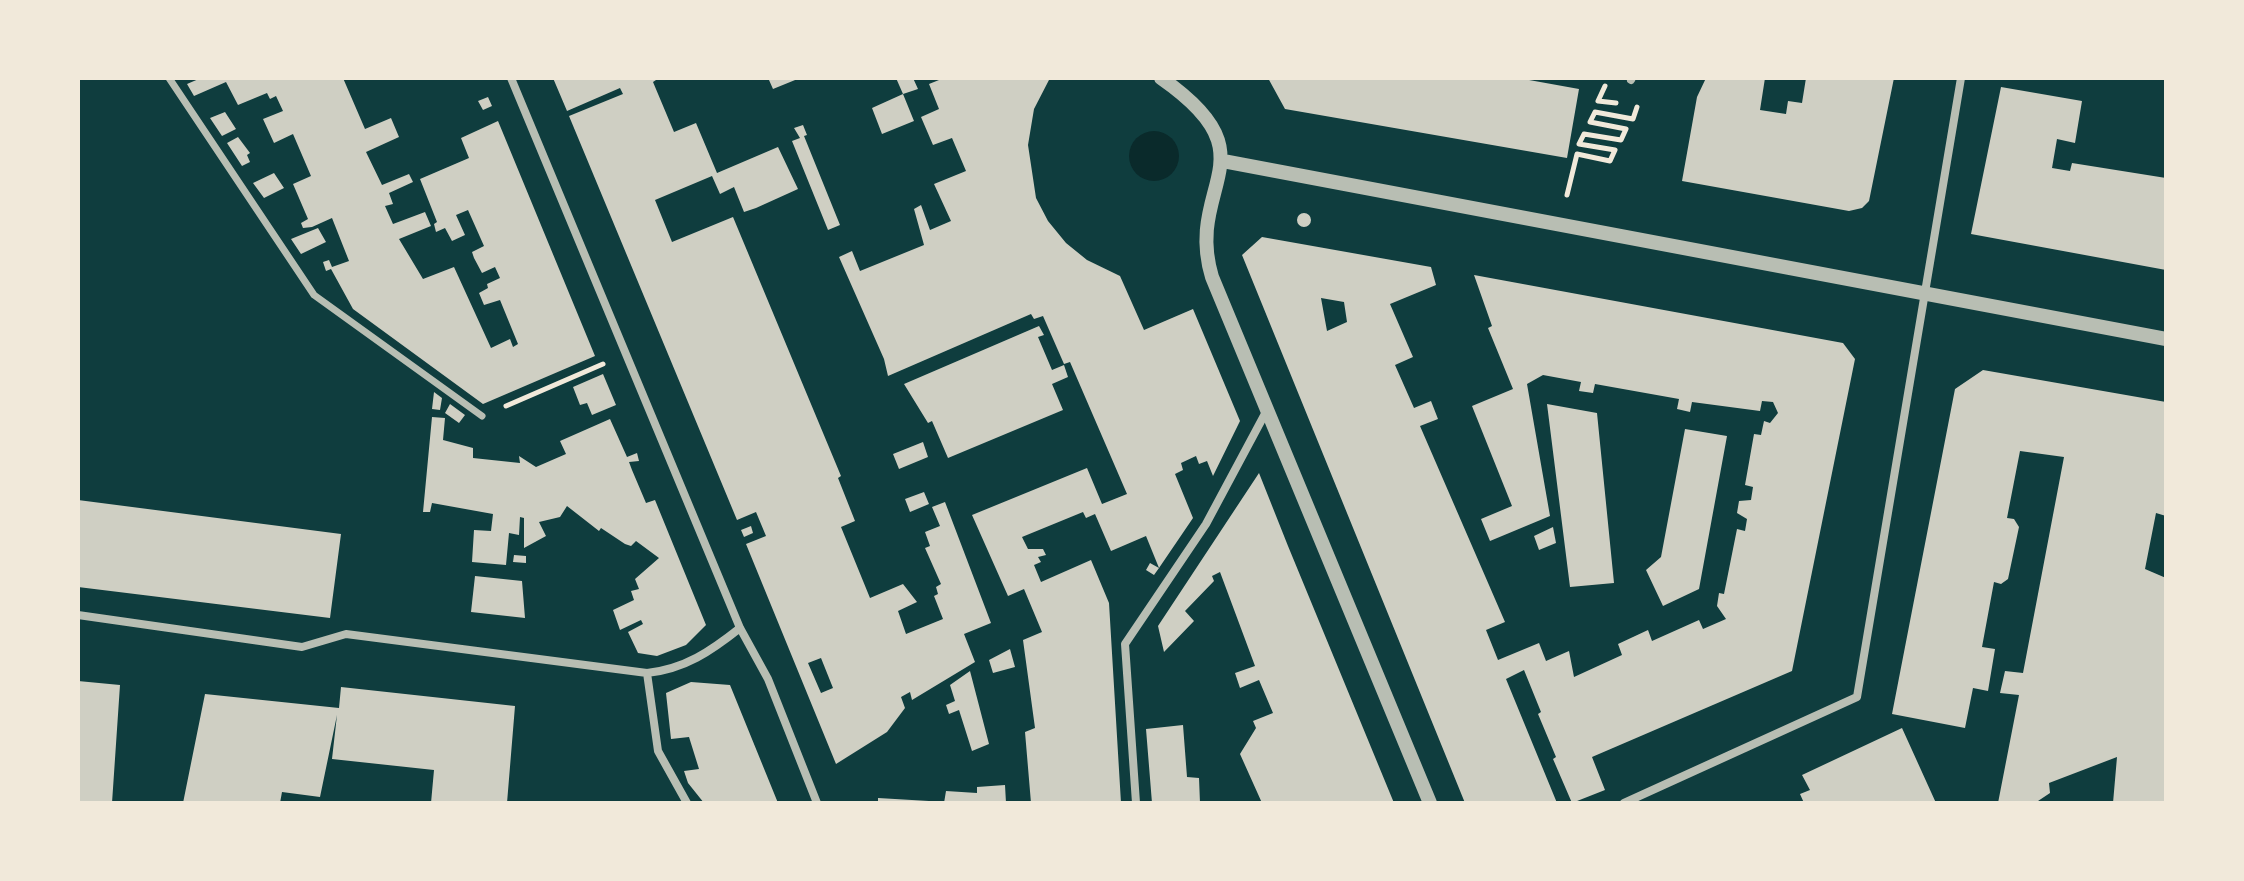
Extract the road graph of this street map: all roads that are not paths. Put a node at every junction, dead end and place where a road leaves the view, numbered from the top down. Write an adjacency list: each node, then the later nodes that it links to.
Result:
1 (169, 78): 9 (street)
2 (511, 78): 11 (street)
3 (1161, 78): 5 (street)
4 (1961, 78): 6 (street)
5 (1223, 161): 6 (street); 8 (street)
6 (1926, 294): 7 (street); 17 (street)
7 (2166, 339)
8 (1267, 410): 15 (street); 16 (street)
9 (482, 416)
10 (78, 615): 12 (street)
11 (740, 628): 12 (street); 14 (street)
12 (647, 673): 13 (street)
13 (687, 803)
14 (817, 803)
15 (1136, 803)
16 (1430, 803)
17 (1624, 803)

